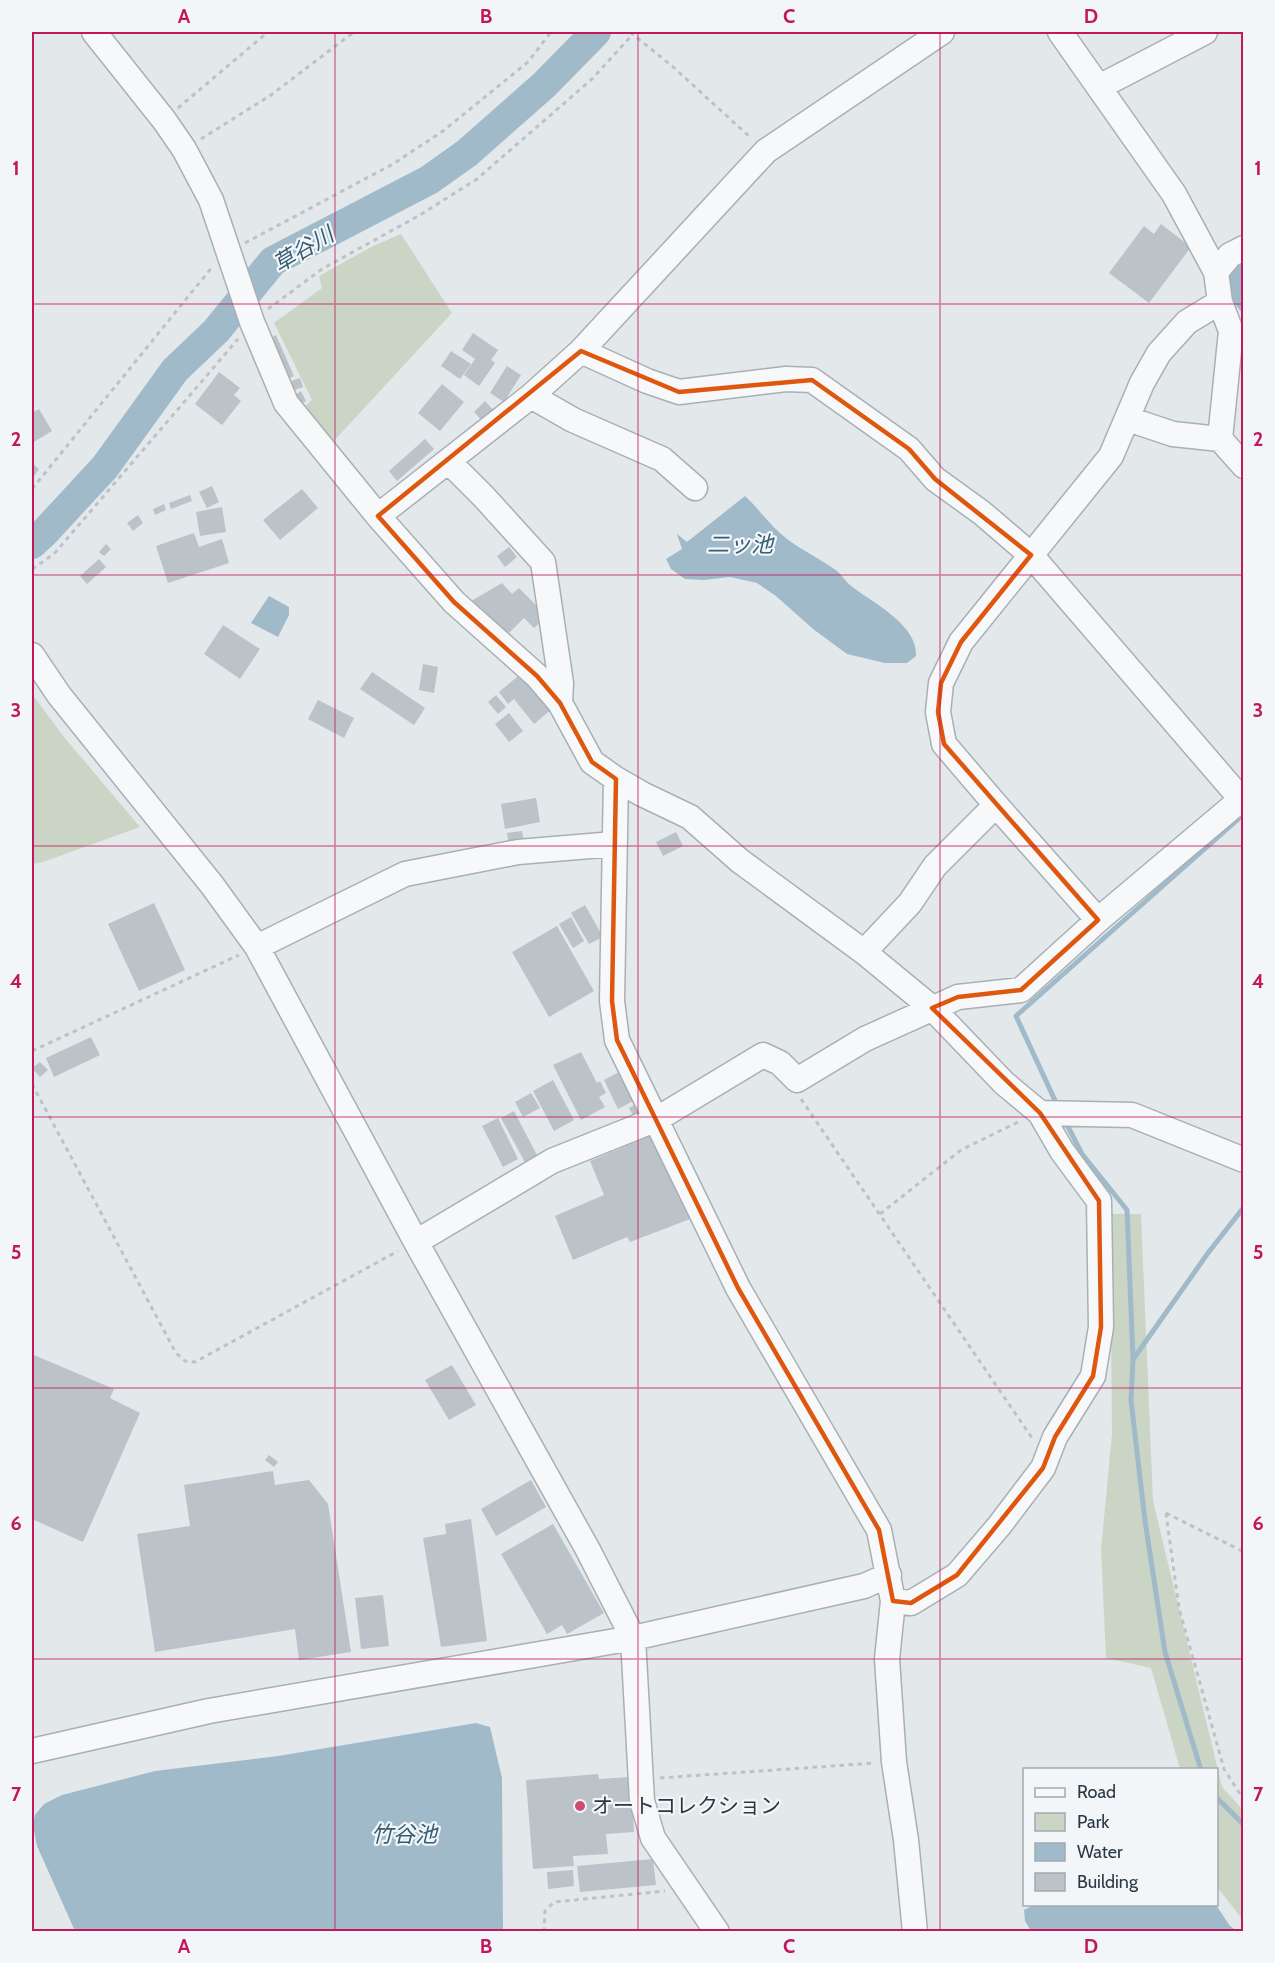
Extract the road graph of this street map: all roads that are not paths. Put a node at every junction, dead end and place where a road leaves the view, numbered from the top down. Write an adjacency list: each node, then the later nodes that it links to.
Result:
1 (94, 32): 16 (street)
2 (942, 32): 9 (street)
3 (1060, 32): 5 (street)
4 (1205, 32): 5 (street)
5 (1099, 87): 7 (street)
6 (1244, 248): 7 (street)
7 (1216, 272): 8 (street)
8 (1220, 302): 11 (street); 12 (street)
9 (581, 351): 10 (street); 17 (street)
10 (531, 396): 13 (street); 15 (street)
11 (1128, 418): 12 (street); 17 (street)
12 (1220, 439): 14 (street)
13 (449, 462): 16 (street); 19 (street)
14 (1244, 466)
15 (695, 488)
16 (378, 516): 19 (street)
17 (1031, 555): 21 (street); 22 (street)
18 (32, 655): 25 (street)
19 (560, 703): 20 (street)
20 (616, 779): 23 (street); 26 (street)
21 (1242, 798): 24 (street)
22 (996, 805): 24 (street); 26 (street)
23 (614, 844): 25 (street); 29 (street)
24 (1098, 920): 27 (street)
25 (257, 946): 31 (street)
26 (864, 952): 27 (street)
27 (932, 1008): 28 (street); 29 (street)
28 (1040, 1113): 30 (street); 33 (street)
29 (657, 1119): 31 (street); 32 (street)
30 (1244, 1160)
31 (416, 1242): 34 (street)
32 (889, 1575): 33 (street); 34 (street)
33 (893, 1601): 37 (street)
34 (633, 1638): 35 (street); 36 (street)
35 (32, 1751)
36 (717, 1932)
37 (915, 1932)

